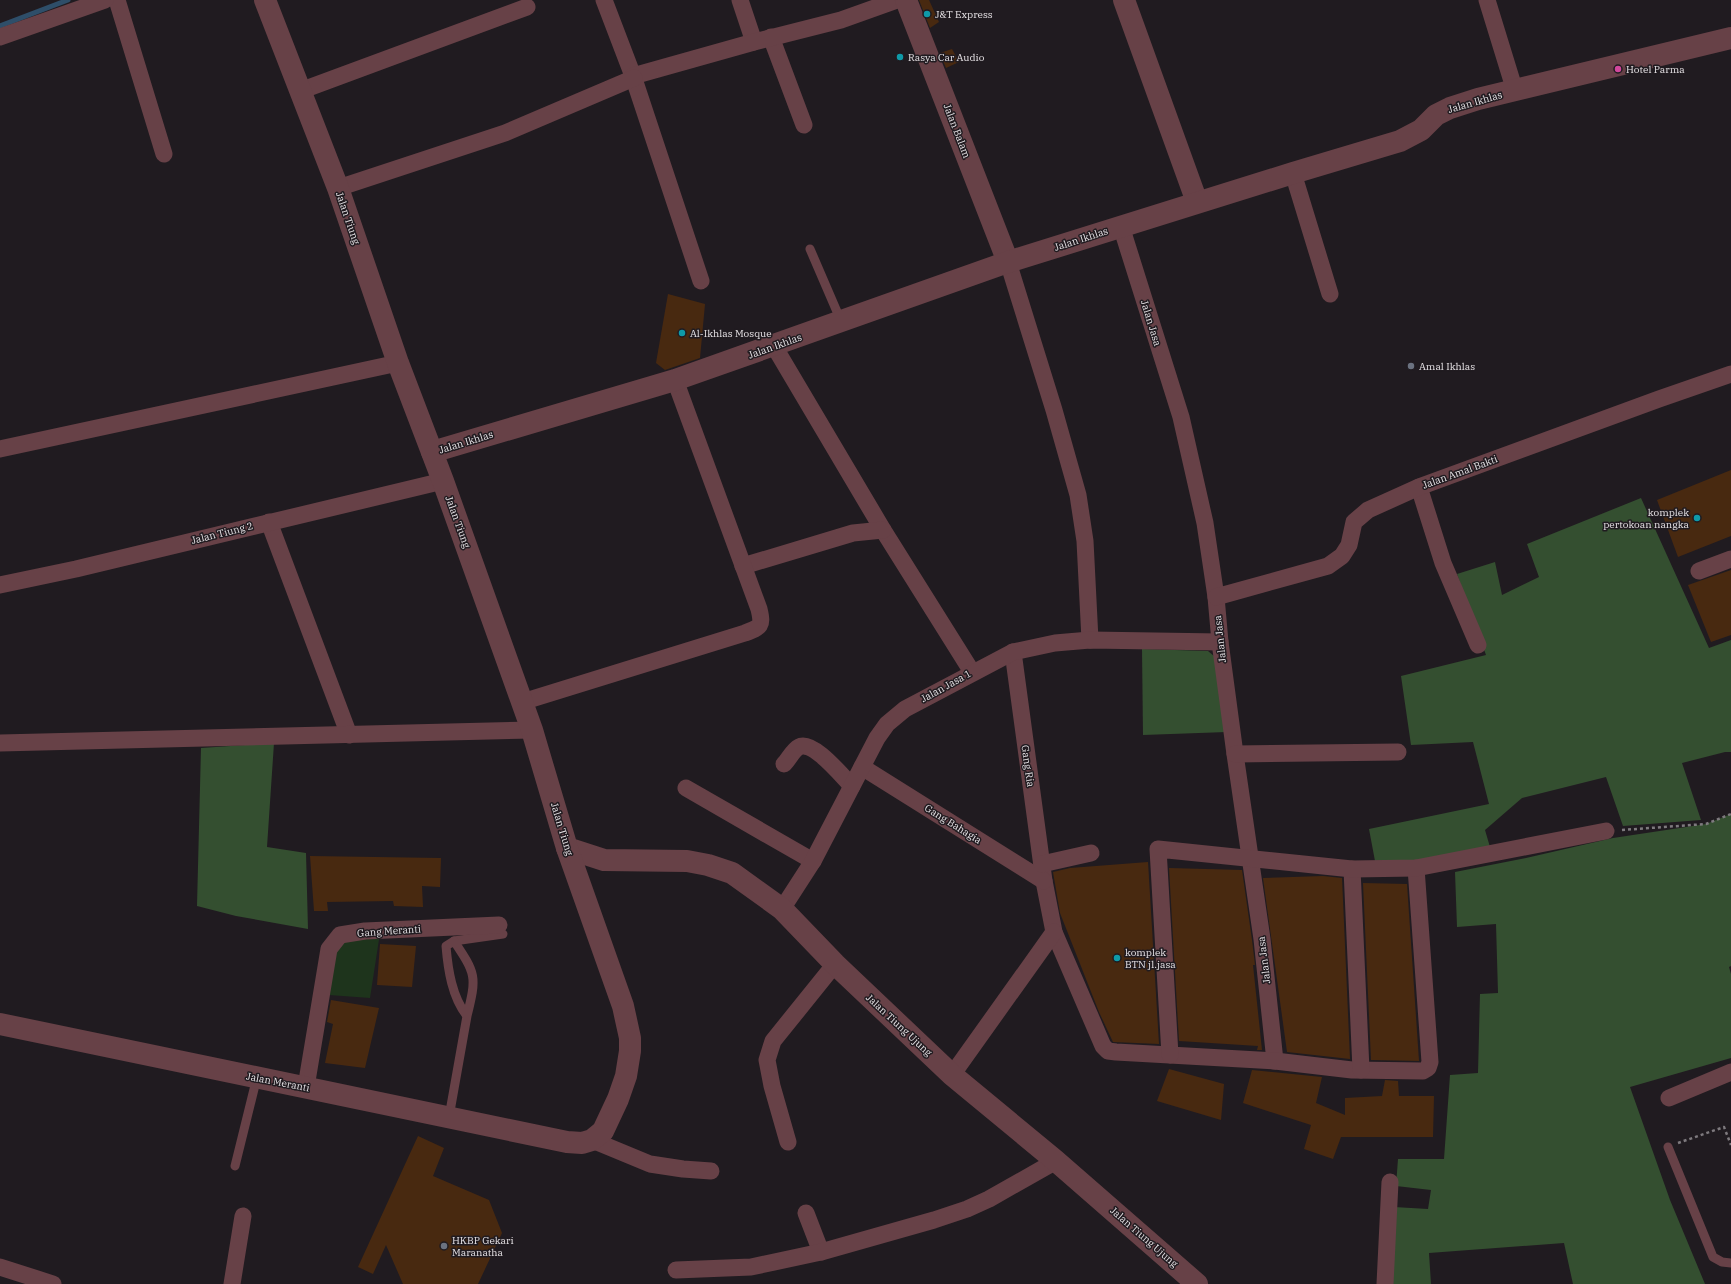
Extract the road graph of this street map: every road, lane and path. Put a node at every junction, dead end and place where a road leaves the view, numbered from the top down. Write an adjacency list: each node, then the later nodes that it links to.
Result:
1 (106, 0): 11 (street)
2 (117, 0): 19 (street)
3 (265, 0): 16 (street, Jalan Tiung)
4 (604, 0): 15 (street)
5 (740, 0): 14 (street)
6 (898, 0): 12 (street)
7 (906, 0): 25 (street, Jalan Balam)
8 (1124, 0): 22 (street)
9 (1487, 0): 17 (street)
10 (528, 7): 16 (street)
11 (0, 37)
12 (771, 37): 14 (street); 18 (street)
13 (1731, 38): 17 (street, Jalan Ikhlas)
14 (754, 42): 15 (street)
15 (633, 77): 21 (street); 26 (street)
16 (300, 91): 21 (street, Jalan Tiung)
17 (1515, 91): 20 (street, Jalan Ikhlas)
18 (804, 125)
19 (164, 154)
20 (1293, 172): 22 (street, Jalan Ikhlas); 27 (street)
21 (338, 188): 30 (street, Jalan Tiung)
22 (1197, 202): 23 (street, Jalan Ikhlas)
23 (1121, 226): 25 (street, Jalan Ikhlas); 43 (street, Jalan Jasa)
24 (810, 250): 28 (lane)
25 (1008, 262): 28 (street, Jalan Ikhlas); 44 (street)
26 (701, 281)
27 (1330, 294)
28 (842, 322): 29 (street, Jalan Ikhlas)
29 (774, 346): 32 (street, Jalan Ikhlas); 38 (street)
30 (398, 363): 33 (street); 34 (street, Jalan Tiung)
31 (1731, 374): 36 (street, Jalan Amal Bakti)
32 (675, 380): 34 (street, Jalan Ikhlas); 40 (street)
33 (0, 449)
34 (432, 452): 35 (street, Jalan Tiung)
35 (443, 481): 37 (street, Jalan Tiung 2); 49 (street, Jalan Tiung)
36 (1419, 487): 43 (street, Jalan Amal Bakti); 46 (street)
37 (269, 522): 42 (street, Jalan Tiung 2); 51 (street)
38 (883, 530): 40 (street); 48 (street)
39 (1731, 559): 41 (street)
40 (743, 566): 49 (street)
41 (1699, 572)
42 (0, 584)
43 (1216, 597): 45 (street, Jalan Jasa)
44 (1090, 640): 45 (street, Jalan Jasa 1); 47 (street, Jalan Jasa 1)
45 (1220, 642): 54 (street, Jalan Jasa)
46 (1478, 645)
47 (1013, 652): 48 (street, Jalan Jasa 1); 65 (street, Gang Ria)
48 (972, 672): 56 (street, Jalan Jasa 1)
49 (522, 702): 50 (street, Jalan Tiung)
50 (532, 730): 51 (street); 61 (street, Jalan Tiung)
51 (349, 735): 52 (street)
52 (0, 743)
53 (1398, 752): 54 (street)
54 (1235, 754): 63 (street, Jalan Jasa)
55 (784, 764): 57 (street)
56 (862, 767): 57 (street, Jalan Jasa 1); 68 (street, Gang Bahagia)
57 (852, 786): 64 (street, Jalan Jasa 1)
58 (686, 788): 64 (street)
59 (1731, 814): 60 (path)
60 (1606, 831): 66 (street)
61 (567, 848): 69 (street, Jalan Tiung Ujung); 85 (street, Jalan Tiung)
62 (1091, 853): 65 (street)
63 (1250, 858): 67 (street); 76 (street); 77 (street, Jalan Jasa)
64 (814, 861): 69 (street, Jalan Jasa 1)
65 (1042, 864): 68 (street, Gang Ria)
66 (1416, 868): 67 (street); 78 (street, Gang Ria)
67 (1352, 869): 78 (street)
68 (1044, 881): 71 (street, Gang Ria)
69 (782, 909): 73 (street, Jalan Tiung Ujung)
70 (496, 930): 72 (lane); 82 (street, Gang Meranti)
71 (1054, 932): 76 (street, Gang Ria); 80 (street)
72 (454, 940): 74 (lane); 74 (lane)
73 (834, 964): 80 (street, Jalan Tiung Ujung); 86 (street)
74 (467, 1016): 84 (lane)
75 (0, 1024): 81 (street, Jalan Meranti)
76 (1170, 1055): 77 (street, Gang Ria)
77 (1275, 1061): 78 (street, Gang Ria)
78 (1361, 1070)
79 (1731, 1072): 83 (street)
80 (952, 1075): 89 (street, Jalan Tiung Ujung)
81 (257, 1077): 82 (street, Jalan Meranti); 90 (lane)
82 (306, 1087): 84 (street, Jalan Meranti)
83 (1668, 1098)
84 (449, 1117): 85 (street, Jalan Meranti)
85 (592, 1140): 91 (street)
86 (788, 1142)
87 (1731, 1145): 88 (path)
88 (1668, 1147): 96 (lane)
89 (1056, 1161): 95 (street); 101 (street, Jalan Tiung Ujung)
90 (235, 1166)
91 (711, 1171)
92 (1390, 1182): 102 (street)
93 (806, 1213): 95 (street)
94 (243, 1216): 100 (street)
95 (821, 1252): 98 (street)
96 (1731, 1263)
97 (0, 1267): 99 (street)
98 (676, 1270)
99 (53, 1284)
100 (232, 1284)
101 (1197, 1284)
102 (1385, 1284)

